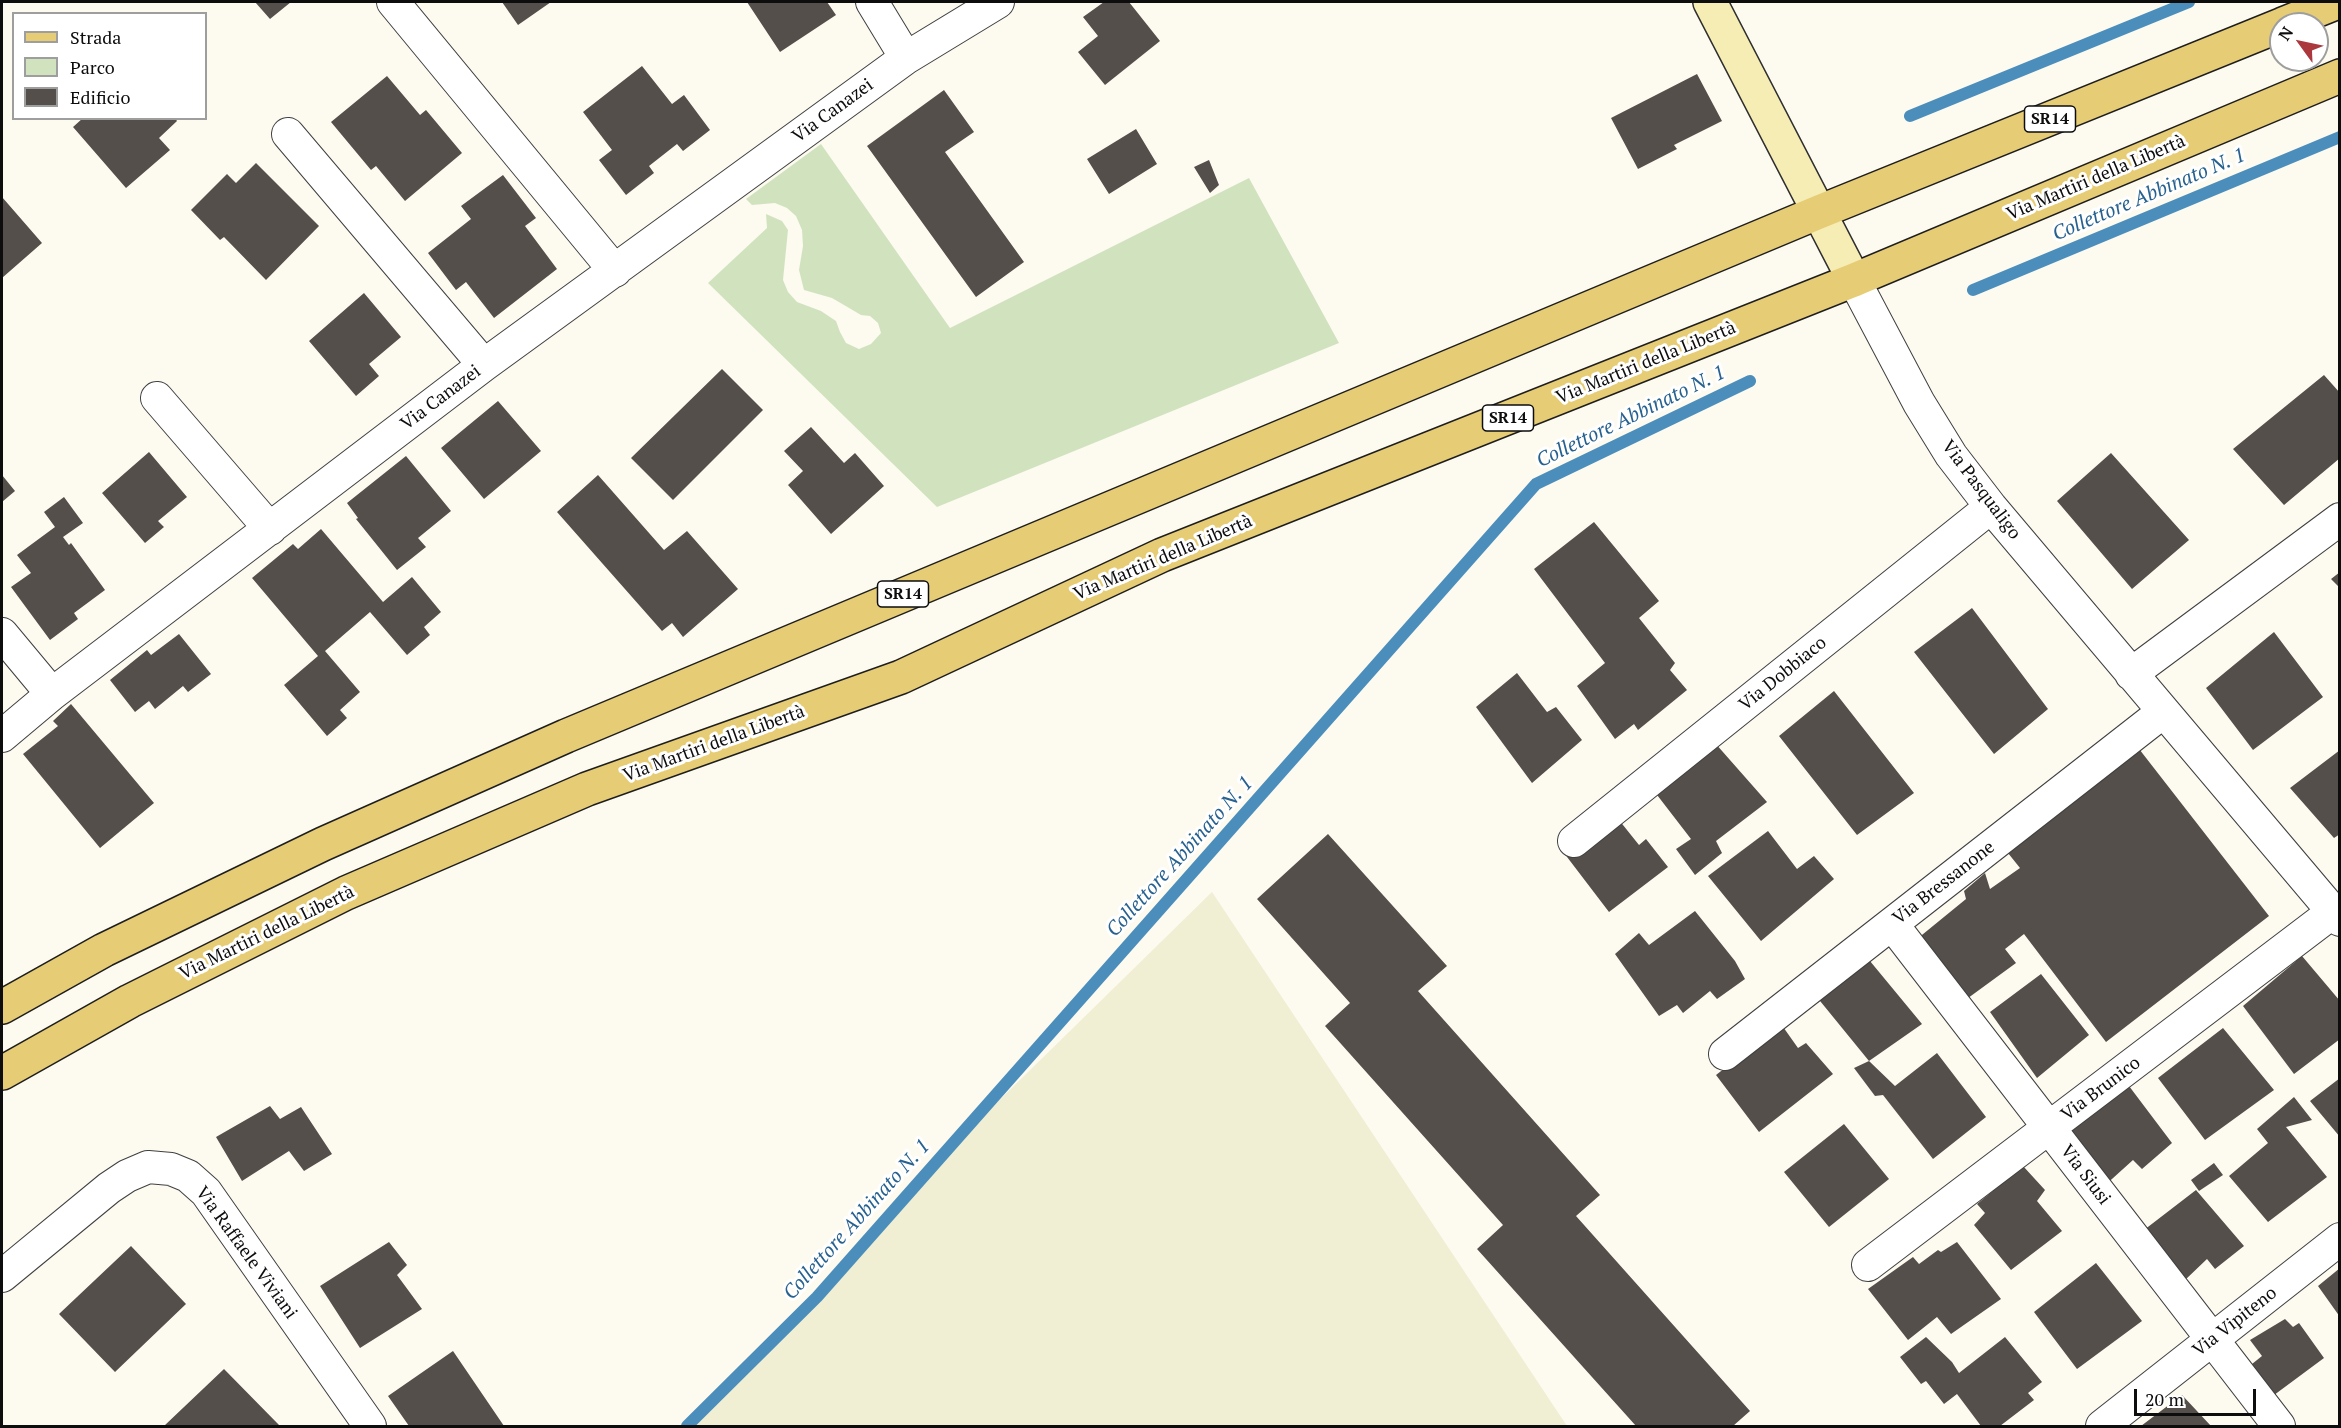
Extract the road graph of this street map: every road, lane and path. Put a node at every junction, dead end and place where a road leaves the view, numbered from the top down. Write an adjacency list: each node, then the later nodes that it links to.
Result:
1 (393, 2): 12 (street)
2 (872, 2): 8 (street)
3 (998, 2): 8 (street, Via Canazei)
4 (1710, 2): 11 (street, Via Pasqualigo)
5 (2338, 2): 6 (main road, SR14)
6 (2313, 12)
7 (2269, 29): 11 (main road, SR14)
8 (906, 58): 12 (street, Via Canazei)
9 (2340, 76): 13 (main road, Via Martiri della Libertà / SR14)
10 (288, 134): 14 (street)
11 (1819, 212): 13 (street, Via Pasqualigo); 27 (main road, SR14)
12 (615, 271): 14 (street, Via Canazei)
13 (1854, 280): 16 (street, Via Pasqualigo); 29 (main road, Via Martiri della Libertà / SR14)
14 (484, 365): 18 (street, Via Canazei)
15 (157, 398): 18 (street)
16 (1991, 507): 20 (street, Via Pasqualigo); 24 (street, Via Dobbiaco)
17 (2340, 519): 20 (street)
18 (270, 529): 21 (street, Via Canazei)
19 (2, 634): 21 (street)
20 (2131, 674): 22 (street, Via Pasqualigo)
21 (52, 694): 23 (street, Via Canazei)
22 (2163, 712): 25 (street, Via Pasqualigo); 26 (street, Via Bressanone)
23 (2, 736)
24 (1574, 841)
25 (2336, 916): 30 (street, Via Brunico)
26 (1892, 924): 28 (street, Via Bressanone); 30 (street, Via Siusi)
27 (2, 1007)
28 (1725, 1054)
29 (2, 1073)
30 (2049, 1128): 32 (street, Via Brunico); 34 (street, Via Siusi)
31 (2340, 1239): 34 (street, Via Vipiteno)
32 (1868, 1265)
33 (2, 1276): 35 (street, Via Raffaele Viviani)
34 (2212, 1340): 36 (street, Via Vipiteno); 37 (street, Via Siusi)
35 (370, 1426)
36 (2102, 1426)
37 (2278, 1426)

